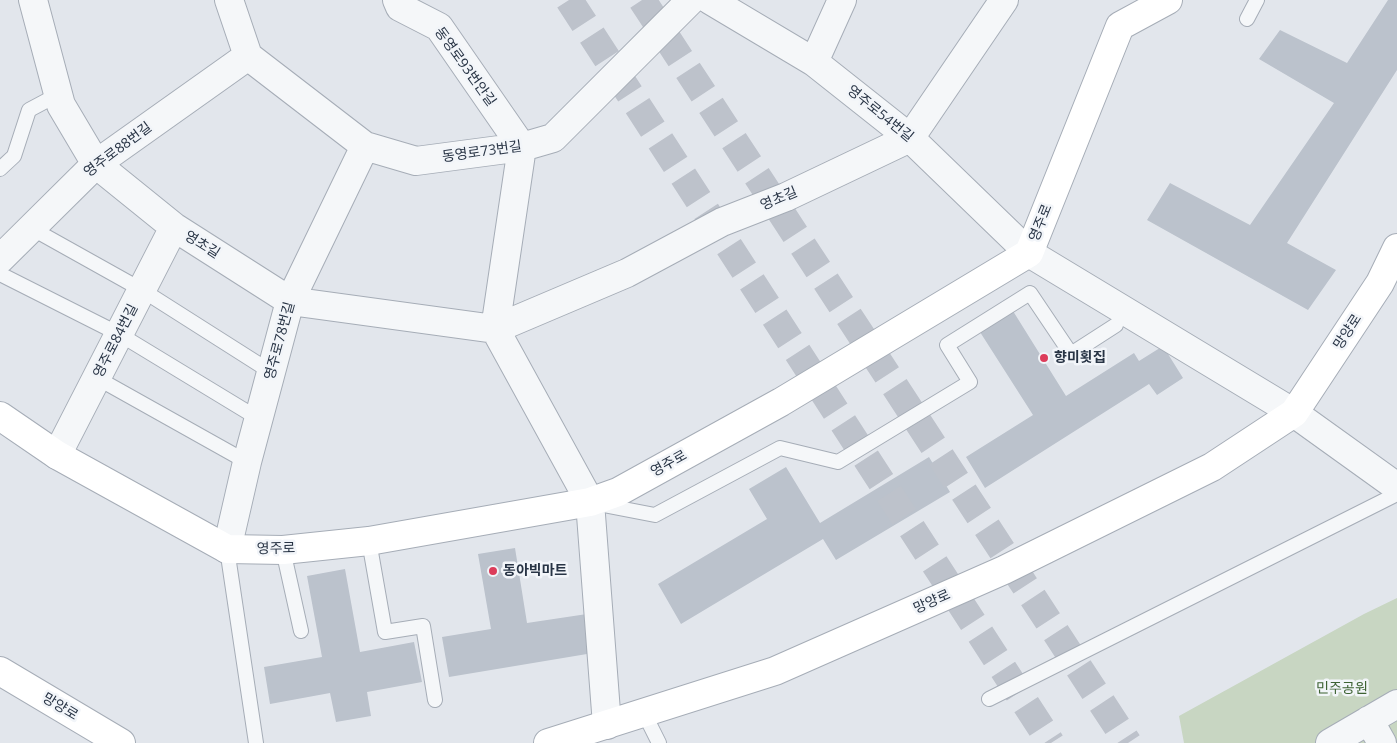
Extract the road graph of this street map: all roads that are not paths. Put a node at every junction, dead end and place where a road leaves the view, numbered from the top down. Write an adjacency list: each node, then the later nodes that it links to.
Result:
1 (33, 0): 13 (street, 영초길)
2 (228, 0): 11 (street)
3 (397, 0): 16 (street, 동영로93번안길)
4 (691, 0): 16 (street, 동영로73번길)
5 (710, 0): 12 (street, 영주로54번길)
6 (842, 0): 12 (street)
7 (1004, 0): 14 (street)
8 (1168, 0): 22 (street, 영주로)
9 (1257, 0): 10 (lane)
10 (1248, 19)
11 (248, 56): 15 (street, 동영로73번길); 17 (street, 영주로88번길)
12 (814, 62): 14 (street, 영주로54번길)
13 (59, 94): 17 (street, 영초길); 18 (lane)
14 (910, 138): 22 (street, 영주로54번길); 28 (street, 영초길)
15 (365, 146): 16 (street, 동영로73번길); 26 (street, 영주로78번길)
16 (522, 147): 28 (street)
17 (96, 164): 19 (street, 영초길); 20 (street, 영주로88번길)
18 (0, 169)
19 (174, 227): 25 (street, 영주로84번길); 26 (street, 영초길)
20 (31, 228): 23 (street, 영주로88번길); 25 (lane)
21 (1397, 248): 32 (street, 망양로)
22 (1029, 253): 32 (street, 영주로54번길); 39 (street, 영주로)
23 (0, 258)
24 (0, 274): 29 (lane)
25 (142, 290): 29 (street, 영주로84번길); 30 (lane)
26 (290, 300): 28 (street, 영초길); 30 (street, 영주로78번길)
27 (1116, 325): 39 (lane)
28 (495, 329): 39 (street)
29 (119, 334): 31 (street, 영주로84번길); 34 (lane)
30 (271, 372): 34 (street, 영주로78번길)
31 (97, 378): 35 (street, 영주로84번길); 36 (lane)
32 (1294, 413): 37 (street); 48 (street, 망양로)
33 (0, 416): 35 (street, 영주로)
34 (258, 419): 36 (street, 영주로78번길)
35 (57, 455): 41 (street, 영주로)
36 (247, 462): 41 (street, 영주로78번길)
37 (1397, 487)
38 (1397, 494): 45 (lane)
39 (590, 502): 40 (street, 영주로); 49 (street)
40 (368, 541): 42 (street, 영주로); 46 (lane)
41 (227, 549): 42 (street, 영주로); 52 (lane)
42 (283, 550): 43 (lane)
43 (301, 631)
44 (0, 671): 51 (street, 망양로)
45 (989, 699)
46 (435, 700)
47 (1397, 704): 50 (street)
48 (644, 713): 49 (street, 망양로); 54 (lane)
49 (607, 724): 53 (street, 망양로)
50 (1376, 732): 55 (street)
51 (120, 743)
52 (256, 743)
53 (548, 743)
54 (659, 743)
55 (1330, 743)

